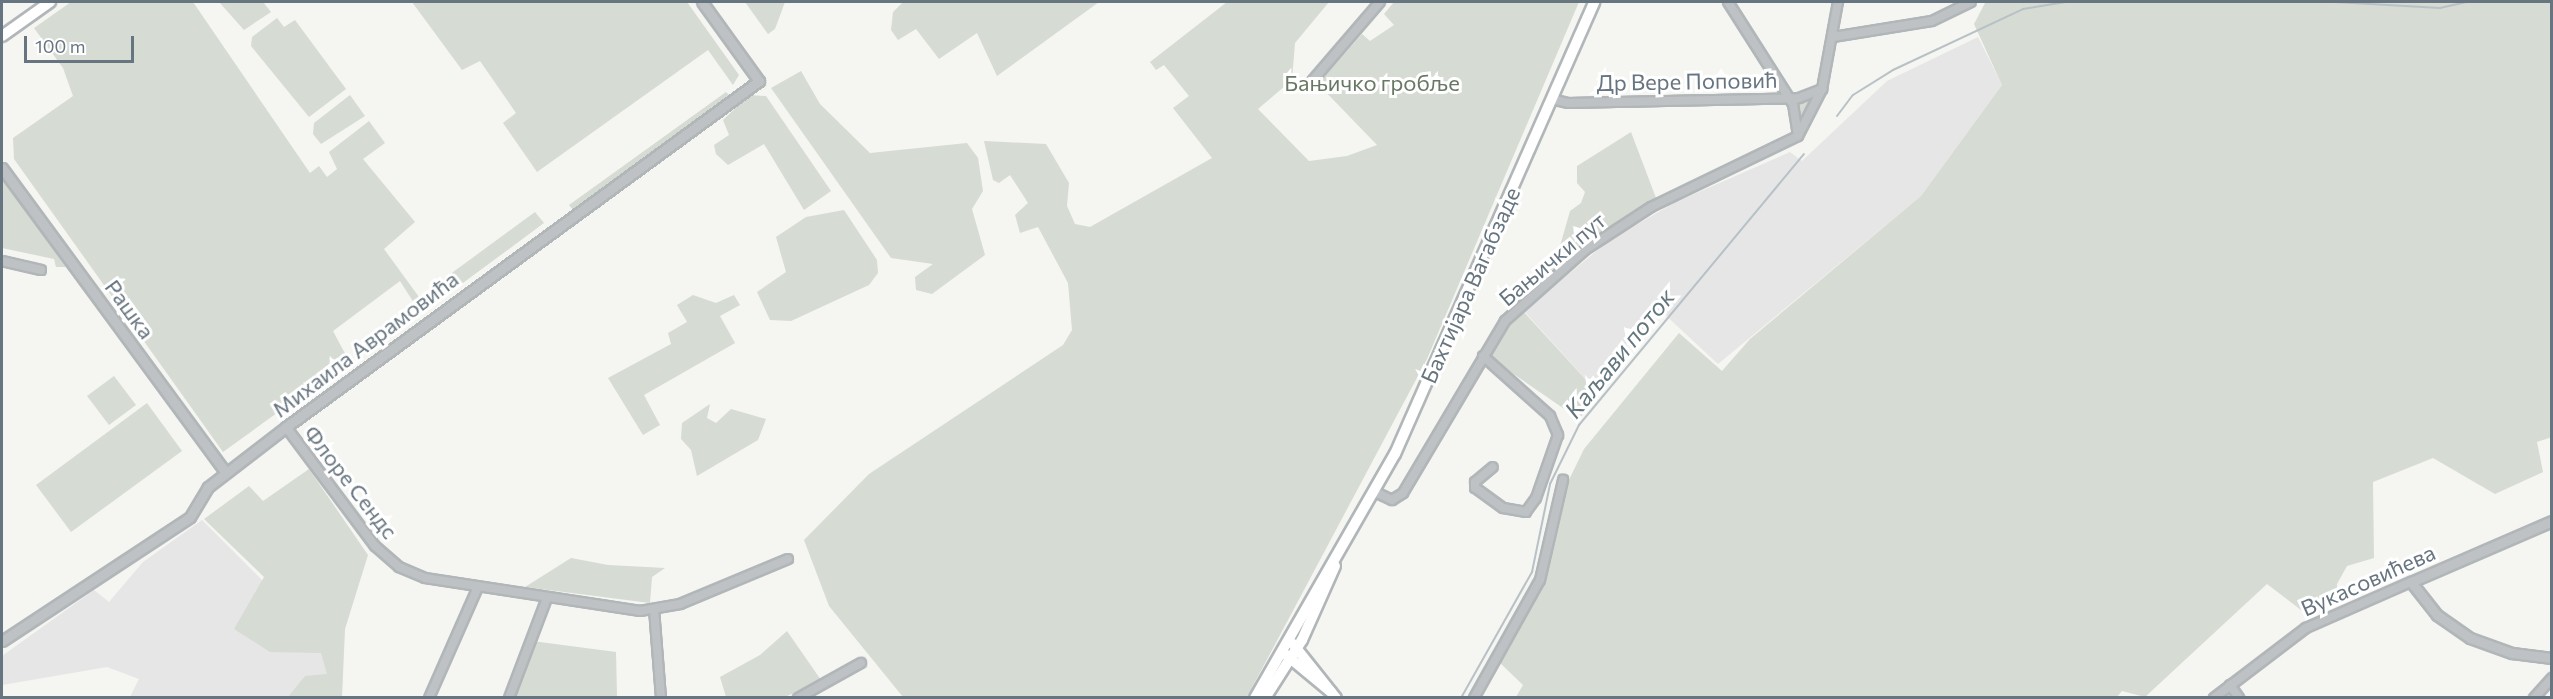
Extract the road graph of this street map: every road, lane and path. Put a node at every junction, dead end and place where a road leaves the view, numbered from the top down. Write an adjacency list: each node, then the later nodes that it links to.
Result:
1 (50, 2): 8 (main road)
2 (702, 2): 19 (street, Михаила Аврамовића)
3 (1380, 2): 10 (street)
4 (1594, 2): 13 (main road, Бахтијара Вагабзаде)
5 (1728, 2): 12 (street)
6 (1838, 2): 9 (street)
7 (1971, 2): 9 (street)
8 (2, 36)
9 (1833, 37): 11 (street)
10 (1312, 81)
11 (1822, 89): 12 (street, Др Вере Поповић); 14 (street)
12 (1787, 96): 13 (street, Др Вере Поповић); 14 (street)
13 (1551, 99): 23 (main road, Бахтијара Вагабзаде)
14 (1798, 136): 18 (street, Бањички пут)
15 (2, 168): 21 (street, Рашка)
16 (2, 261): 17 (street)
17 (40, 270)
18 (1483, 356): 20 (street); 23 (street, Бањички пут)
19 (286, 427): 21 (street, Михаила Аврамовића); 27 (street, Флоре Сендс)
20 (1493, 467)
21 (226, 473): 30 (street, Михаила Аврамовића)
22 (1563, 480): 44 (street)
23 (1375, 492): 31 (main road, Бахтијара Вагабзаде)
24 (2552, 521): 26 (street, Вукасовићева)
25 (788, 559): 29 (street)
26 (2411, 582): 33 (street); 36 (street, Вукасовићева)
27 (478, 587): 28 (street); 38 (street)
28 (547, 598): 29 (street); 39 (street)
29 (654, 609): 40 (street)
30 (2, 641)
31 (1294, 645): 32 (main road, Бахтијара Вагабзаде); 37 (main road)
32 (1287, 655): 37 (main road); 42 (main road); 43 (main road)
33 (2552, 658)
34 (861, 663): 41 (street)
35 (2552, 678): 47 (street)
36 (2230, 685): 45 (street, Вукасовићева); 46 (street)
37 (1334, 695)
38 (429, 698)
39 (509, 698)
40 (661, 698)
41 (798, 698)
42 (1255, 698)
43 (1265, 698)
44 (1474, 698)
45 (2214, 698)
46 (2239, 698)
47 (2534, 698)

